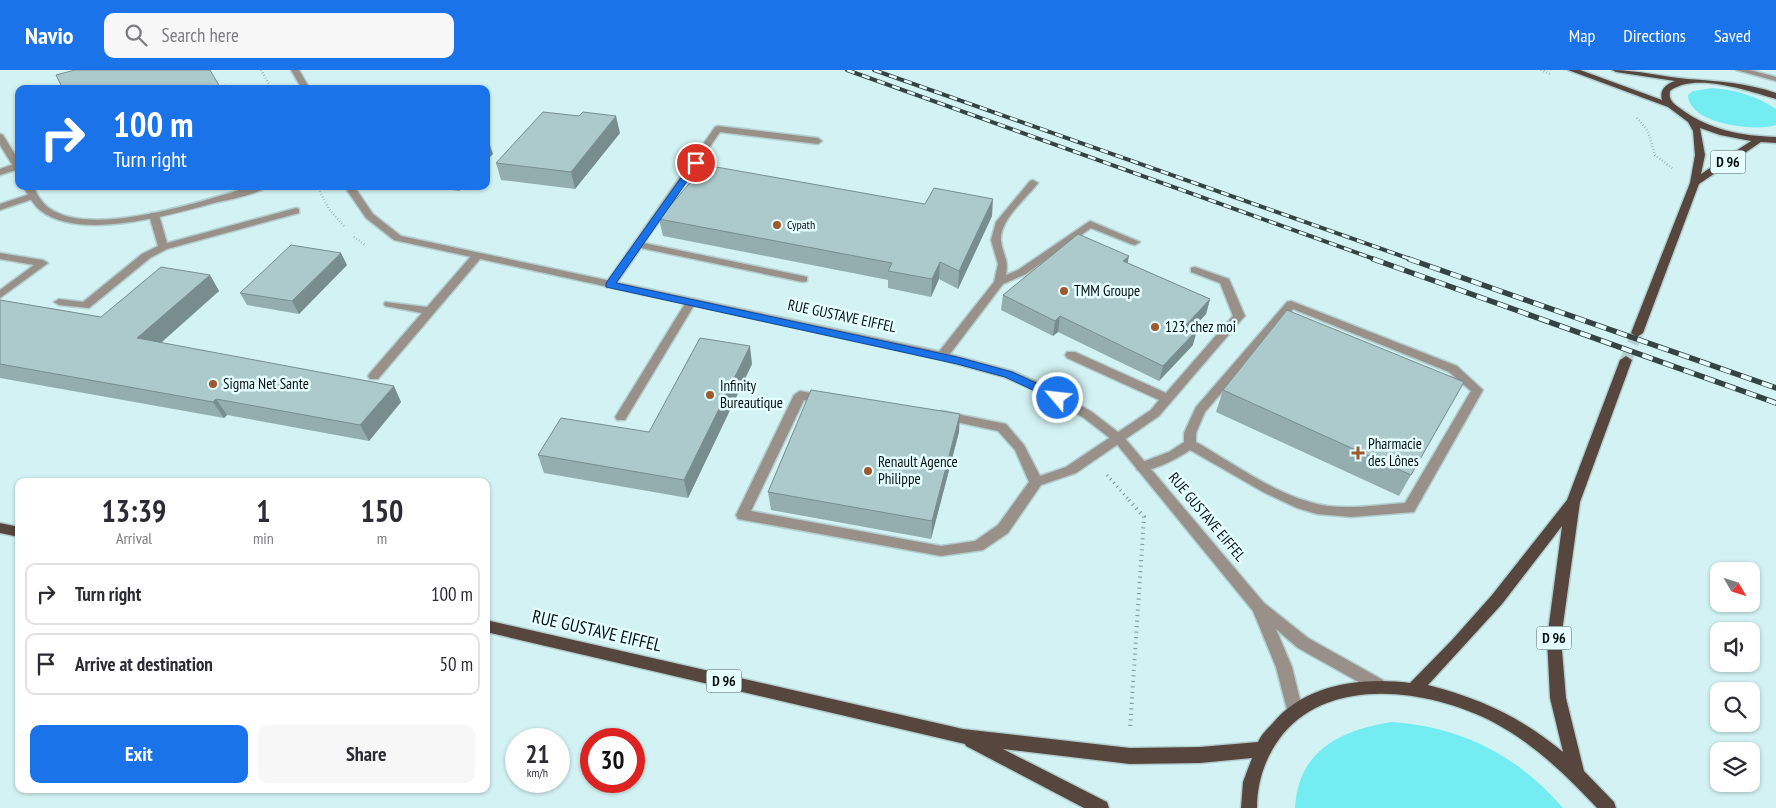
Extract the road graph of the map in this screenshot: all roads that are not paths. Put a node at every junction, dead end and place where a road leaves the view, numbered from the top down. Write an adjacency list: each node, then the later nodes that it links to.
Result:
1 (295, 70): 7 (street)
2 (1572, 70): 9 (main road)
3 (1616, 70): 6 (main road)
4 (1740, 70): 5 (street)
5 (1776, 79)
6 (1682, 80): 8 (main road); 9 (main road)
7 (304, 85)
8 (1776, 96)
9 (1669, 105): 10 (main road)
10 (1692, 121): 12 (main road); 19 (main road, D 96)
11 (0, 137): 15 (street)
12 (1760, 139): 13 (main road); 19 (main road, D 96)
13 (1776, 140)
14 (818, 141): 28 (street)
15 (15, 163)
16 (15, 169): 17 (street)
17 (0, 172)
18 (1033, 183): 34 (street)
19 (1695, 183): 41 (main road, D 96)
20 (30, 190): 23 (street)
21 (249, 190): 26 (street)
22 (351, 190): 31 (street, RUE GUSTAVE EIFFEL)
23 (33, 196): 24 (street); 26 (street)
24 (0, 207)
25 (296, 211): 29 (street)
26 (154, 215): 29 (street)
27 (1135, 242): 34 (street)
28 (639, 245): 33 (street); 35 (street)
29 (163, 247): 37 (street)
30 (0, 256): 36 (street)
31 (477, 256): 35 (street, RUE GUSTAVE EIFFEL); 40 (street)
32 (1195, 270): 46 (street)
33 (803, 279)
34 (999, 282): 43 (street)
35 (610, 285): 38 (street, RUE GUSTAVE EIFFEL)
36 (0, 295)
37 (58, 302)
38 (691, 302): 43 (street, RUE GUSTAVE EIFFEL); 49 (street)
39 (389, 304): 40 (street)
40 (430, 311): 45 (street)
41 (1637, 333)
42 (1070, 355): 46 (street)
43 (942, 356): 50 (street, RUE GUSTAVE EIFFEL)
44 (1626, 360): 54 (main road, D 96)
45 (374, 376)
46 (1168, 399): 50 (street)
47 (839, 401): 53 (street)
48 (925, 412): 53 (street)
49 (622, 417)
50 (1118, 439): 52 (street, RUE GUSTAVE EIFFEL); 53 (street)
51 (1190, 444): 51 (street); 52 (street)
52 (1142, 467): 57 (street, RUE GUSTAVE EIFFEL)
53 (1036, 482)
54 (1573, 502): 60 (main road, D 96); 64 (main road, D 96)
55 (0, 528): 56 (main road)
56 (15, 531)
57 (1259, 607): 59 (street, RUE GUSTAVE EIFFEL); 61 (street, RUE GUSTAVE EIFFEL)
58 (490, 627): 62 (main road, RUE GUSTAVE EIFFEL / D 96)
59 (1378, 685): 60 (main road); 61 (main road)
60 (1415, 688): 64 (main road)
61 (1295, 712): 63 (main road)
62 (963, 736): 63 (main road, RUE GUSTAVE EIFFEL / D 96); 65 (main road, RUE GUSTAVE EIFFEL / D 96)
63 (1263, 749): 66 (main road)
64 (1576, 773): 67 (main road)
65 (1101, 808)
66 (1249, 808)
67 (1608, 808)

